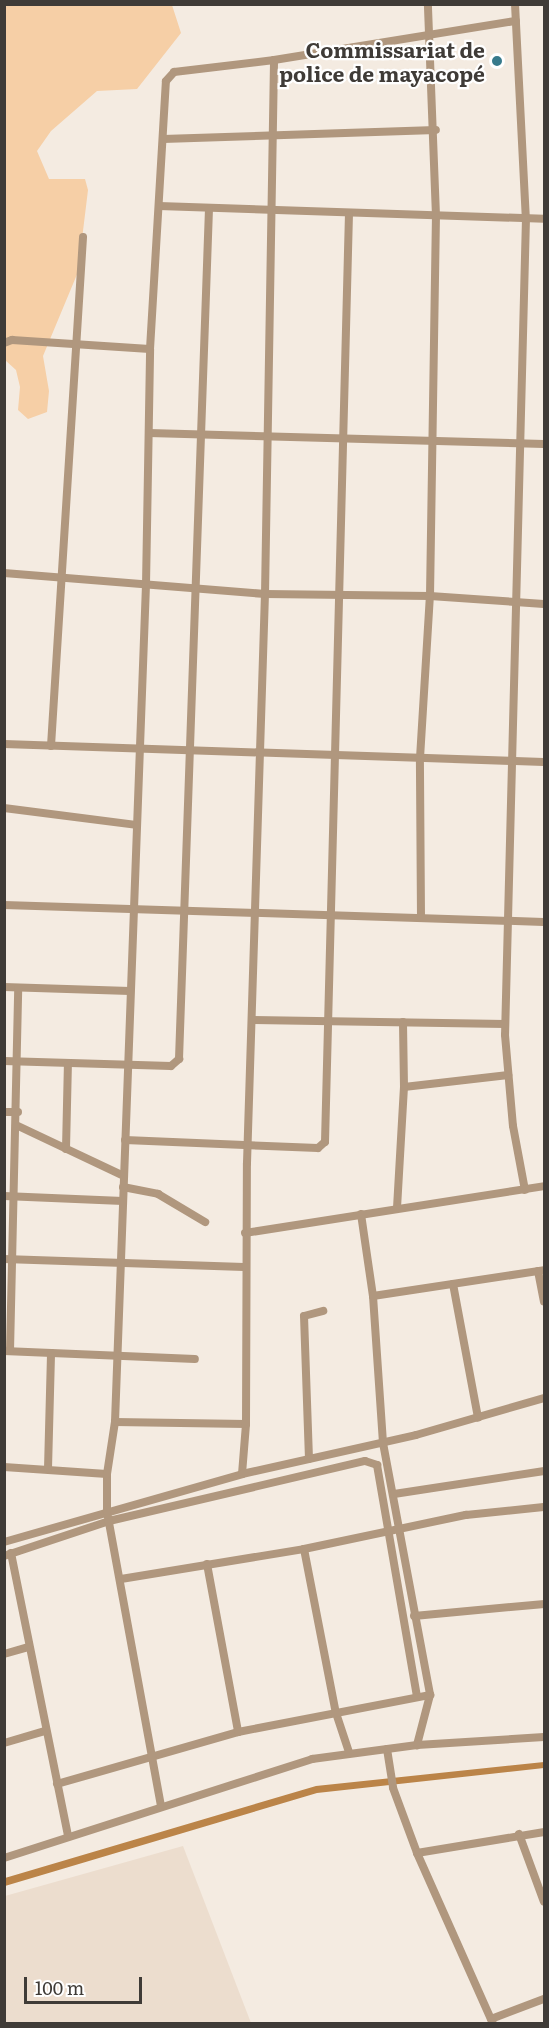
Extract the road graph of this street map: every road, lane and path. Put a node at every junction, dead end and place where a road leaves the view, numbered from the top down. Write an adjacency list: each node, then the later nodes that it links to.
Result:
1 (428, 4): 4 (street)
2 (515, 4): 3 (street)
3 (516, 21): 4 (street); 14 (street)
4 (430, 34): 5 (street); 6 (street)
5 (274, 60): 7 (street); 8 (street)
6 (436, 130): 7 (street); 13 (street)
7 (273, 138): 8 (street); 11 (street)
8 (163, 139): 9 (street)
9 (159, 206): 10 (street); 19 (street)
10 (209, 210): 11 (street); 21 (street)
11 (271, 210): 12 (street); 22 (street)
12 (349, 214): 13 (street); 23 (street)
13 (436, 216): 14 (street); 24 (street)
14 (526, 218): 15 (street); 25 (street)
15 (544, 219)
16 (83, 237): 18 (street)
17 (4, 343): 18 (street)
18 (74, 343): 19 (street); 28 (street)
19 (150, 349): 20 (street)
20 (149, 434): 21 (street); 29 (street)
21 (202, 436): 22 (street); 30 (street)
22 (267, 437): 23 (street); 31 (street)
23 (341, 438): 24 (street); 32 (street)
24 (432, 440): 25 (street); 33 (street)
25 (520, 444): 26 (street); 34 (street)
26 (544, 444)
27 (4, 573): 28 (street)
28 (59, 579): 29 (street); 37 (street)
29 (146, 585): 30 (street); 38 (street)
30 (197, 589): 31 (street); 39 (street)
31 (265, 594): 32 (street); 40 (street)
32 (341, 596): 33 (street); 41 (street)
33 (430, 596): 34 (street); 42 (street)
34 (516, 603): 35 (street); 43 (street)
35 (544, 604)
36 (4, 744): 37 (street)
37 (51, 746): 38 (street)
38 (138, 748): 39 (street); 46 (street)
39 (192, 750): 40 (street); 49 (street)
40 (258, 752): 41 (street); 50 (street)
41 (333, 754): 42 (street); 51 (street)
42 (420, 758): 43 (street); 52 (street)
43 (512, 761): 44 (street); 53 (street)
44 (544, 762)
45 (4, 808): 46 (street)
46 (136, 825): 48 (street)
47 (4, 905): 48 (street)
48 (133, 907): 49 (street); 57 (street)
49 (185, 909): 50 (street); 65 (street)
50 (255, 911): 51 (street); 58 (street)
51 (329, 915): 52 (street); 59 (street)
52 (421, 917): 53 (street)
53 (505, 919): 54 (street); 61 (street)
54 (544, 922)
55 (4, 987): 56 (street)
56 (18, 988): 57 (street); 63 (street)
57 (130, 991): 65 (street)
58 (252, 1020): 59 (street); 72 (street)
59 (326, 1022): 60 (street); 72 (street)
60 (403, 1023): 61 (street); 67 (street)
61 (506, 1024): 66 (street)
62 (4, 1061): 63 (street)
63 (17, 1062): 64 (street); 69 (street)
64 (68, 1064): 65 (street); 73 (street)
65 (128, 1066): 71 (street)
66 (508, 1076): 67 (street); 77 (street)
67 (404, 1087): 81 (street)
68 (4, 1112): 69 (street)
69 (18, 1112): 70 (street)
70 (16, 1125): 73 (street); 79 (street)
71 (125, 1140): 72 (street); 74 (street)
72 (247, 1146): 84 (street)
73 (66, 1149): 74 (street)
74 (124, 1176): 76 (street)
75 (544, 1186): 77 (street)
76 (123, 1187): 80 (street); 83 (street)
77 (525, 1190): 81 (street)
78 (4, 1196): 79 (street)
79 (15, 1196): 80 (street); 85 (street)
80 (123, 1201): 86 (street)
81 (397, 1208): 82 (street)
82 (361, 1214): 84 (street); 90 (street)
83 (205, 1222)
84 (245, 1233): 87 (street)
85 (9, 1260): 86 (street); 93 (street)
86 (121, 1263): 87 (street); 95 (street)
87 (244, 1267): 100 (street)
88 (541, 1270): 89 (street); 91 (street)
89 (453, 1284): 90 (street); 98 (street)
90 (373, 1296): 101 (street)
91 (544, 1301)
92 (323, 1311): 102 (street)
93 (7, 1351): 94 (street)
94 (51, 1353): 95 (street); 104 (street)
95 (118, 1356): 96 (street); 99 (street)
96 (195, 1359)
97 (544, 1398): 98 (street)
98 (477, 1418): 101 (street)
99 (116, 1422): 100 (street); 106 (street)
100 (246, 1424): 107 (street)
101 (383, 1443): 102 (street); 108 (street)
102 (309, 1459): 107 (street)
103 (4, 1467): 104 (street)
104 (48, 1469): 106 (street)
105 (544, 1471): 108 (street)
106 (107, 1474): 110 (street)
107 (242, 1474): 110 (street)
108 (394, 1494): 112 (street)
109 (544, 1508): 112 (street)
110 (107, 1511): 111 (street); 114 (street)
111 (109, 1521): 113 (street); 116 (street); 118 (street)
112 (399, 1529): 113 (street); 120 (street)
113 (386, 1532): 115 (street); 124 (street)
114 (4, 1542)
115 (304, 1549): 117 (street); 125 (street)
116 (8, 1554): 121 (street)
117 (207, 1564): 118 (street); 127 (street)
118 (121, 1579): 133 (street)
119 (544, 1604): 120 (street)
120 (414, 1616): 123 (street)
121 (28, 1647): 122 (street); 126 (street)
122 (4, 1654)
123 (429, 1695): 124 (street); 130 (street)
124 (417, 1697): 125 (street)
125 (336, 1713): 127 (street); 132 (street)
126 (45, 1731): 129 (street); 134 (street)
127 (238, 1732): 133 (street)
128 (544, 1737): 130 (street)
129 (4, 1743)
130 (417, 1745): 131 (street)
131 (387, 1749): 132 (street); 139 (street)
132 (349, 1752): 135 (street)
133 (152, 1756): 134 (street); 135 (street)
134 (57, 1784): 138 (street)
135 (161, 1806): 138 (street)
136 (544, 1832): 137 (street)
137 (519, 1834): 139 (street); 141 (street)
138 (68, 1836): 140 (street)
139 (417, 1853): 143 (street)
140 (4, 1858)
141 (544, 1902)
142 (544, 1999): 143 (street)
143 (492, 2021)

